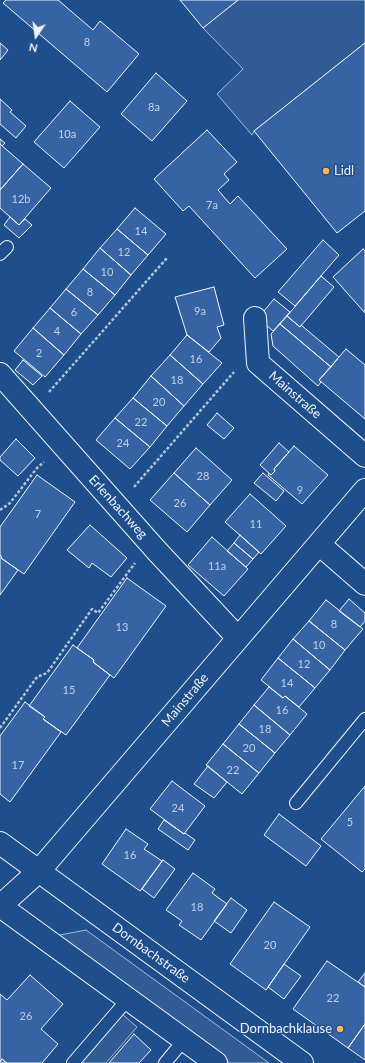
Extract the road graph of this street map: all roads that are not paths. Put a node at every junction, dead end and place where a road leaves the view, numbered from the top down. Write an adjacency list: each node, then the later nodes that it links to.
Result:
1 (255, 318): 3 (street, Mainstraße)
2 (0, 374): 7 (street, Erlenbachweg)
3 (365, 456)
4 (365, 490): 5 (street, Mainstraße)
5 (319, 544): 6 (street); 7 (street, Mainstraße)
6 (365, 584)
7 (238, 638): 11 (street, Mainstraße)
8 (365, 718): 9 (lane)
9 (296, 803)
10 (0, 843): 11 (street, Dornbachstraße)
11 (39, 871): 12 (street, Mainstraße); 18 (street, Dornbachstraße)
12 (0, 906): 13 (street)
13 (128, 999): 14 (street); 15 (lane)
14 (184, 1040): 16 (lane); 17 (street)
15 (73, 1063)
16 (165, 1063)
17 (216, 1063)
18 (302, 1063)

